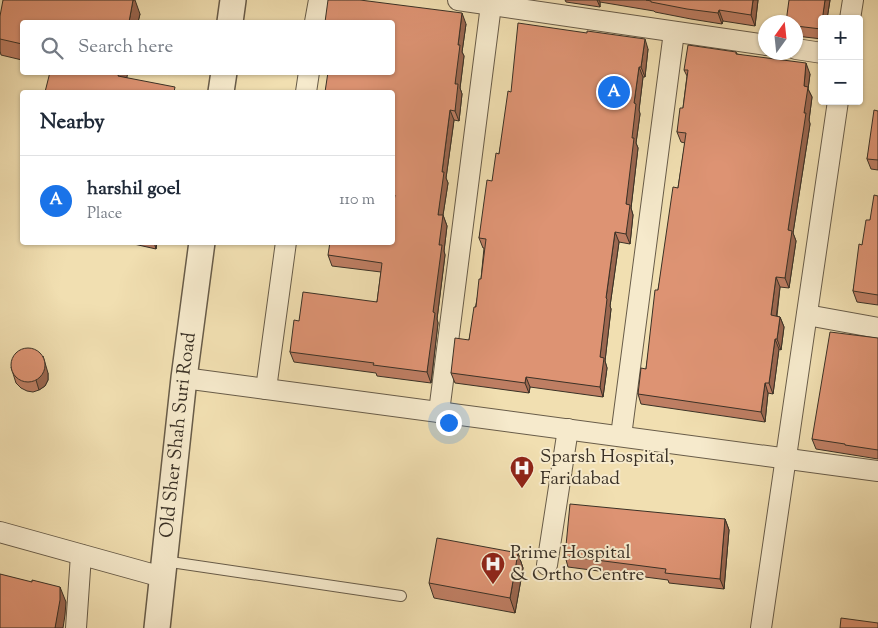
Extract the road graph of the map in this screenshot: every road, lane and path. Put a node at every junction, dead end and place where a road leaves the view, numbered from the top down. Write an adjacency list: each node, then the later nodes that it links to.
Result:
1 (233, 0): 7 (street)
2 (318, 0): 8 (street)
3 (458, 0): 5 (street)
4 (853, 0): 6 (street)
5 (491, 5): 9 (street); 24 (street)
6 (851, 15)
7 (230, 20)
8 (316, 20)
9 (674, 32): 10 (street); 26 (street)
10 (758, 44)
11 (803, 51): 12 (street)
12 (818, 53)
13 (224, 75): 15 (street)
14 (309, 75): 16 (street)
15 (221, 90)
16 (306, 90)
17 (837, 105): 20 (street)
18 (202, 245): 22 (street, Old Sher Shah Suri Road)
19 (286, 245): 23 (street)
20 (806, 314): 21 (street); 27 (street)
21 (878, 328)
22 (184, 378): 23 (street); 32 (street, Old Sher Shah Suri Road)
23 (266, 388): 24 (street)
24 (439, 412): 25 (street)
25 (568, 429): 26 (street); 31 (street)
26 (621, 436): 27 (street)
27 (785, 458): 28 (street); 36 (street)
28 (878, 471)
29 (0, 532): 30 (street)
30 (82, 554): 32 (street); 34 (street)
31 (547, 565)
32 (163, 569): 33 (lane); 35 (street, Old Sher Shah Suri Road)
33 (401, 596)
34 (76, 628)
35 (157, 628)
36 (760, 628)

